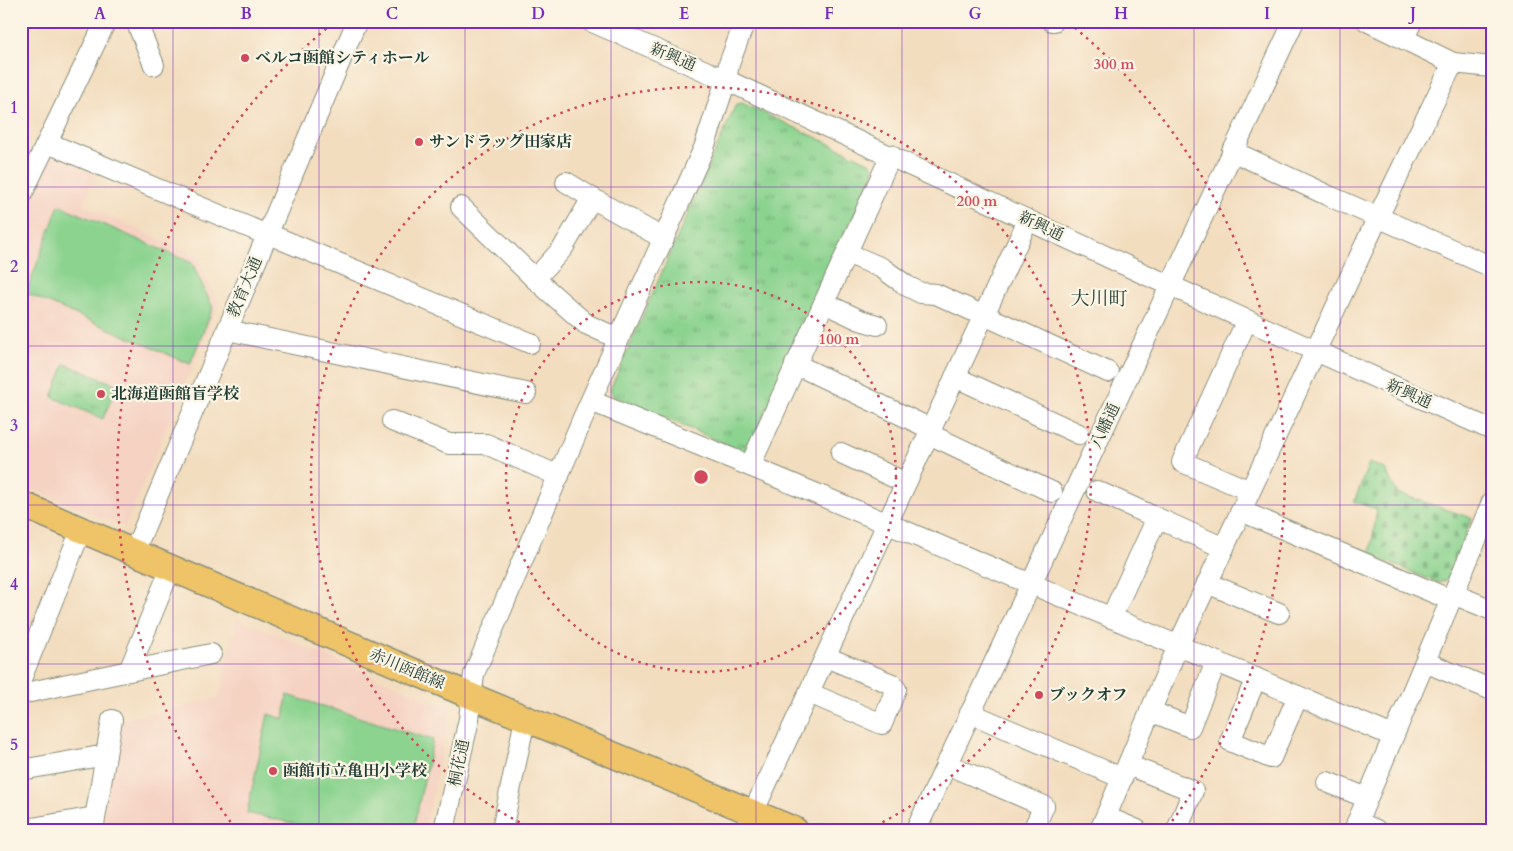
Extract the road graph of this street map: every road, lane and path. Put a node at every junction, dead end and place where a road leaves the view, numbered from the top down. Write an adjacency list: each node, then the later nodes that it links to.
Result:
1 (106, 21): 13 (street)
2 (136, 21): 10 (street)
3 (357, 21): 22 (street, 教育大通)
4 (590, 21): 12 (street, 新興通)
5 (745, 21): 12 (street, 桐花通)
6 (1294, 21): 14 (street, 八幡通)
7 (1367, 21): 8 (street)
8 (1408, 30): 9 (street)
9 (1453, 63): 11 (street); 20 (street)
10 (154, 65)
11 (1492, 67)
12 (726, 80): 15 (street, 新興通); 23 (street, 桐花通)
13 (48, 143): 17 (street); 22 (street)
14 (1232, 151): 20 (street); 27 (street, 八幡通)
15 (890, 155): 21 (street, 新興通); 24 (street)
16 (566, 182): 18 (street)
17 (24, 184)
18 (592, 198): 23 (street); 26 (street)
19 (461, 207): 26 (street)
20 (1378, 217): 25 (street); 35 (street)
21 (1028, 220): 27 (street, 新興通); 29 (street)
22 (273, 237): 32 (street, 教育大通); 34 (street)
23 (664, 239): 33 (street, 桐花通)
24 (846, 253): 28 (street); 29 (street)
25 (1492, 267)
26 (535, 279): 33 (street)
27 (1170, 286): 30 (street, 新興通); 62 (street, 八幡通)
28 (824, 303): 31 (street); 36 (street)
29 (984, 316): 37 (street); 38 (street)
30 (1247, 320): 35 (street, 新興通); 50 (street)
31 (877, 325)
32 (227, 330): 39 (street); 59 (street, 教育大通)
33 (619, 339): 40 (street, 桐花通)
34 (530, 343)
35 (1315, 351): 42 (street, 新興通); 50 (street)
36 (795, 364): 43 (street); 46 (street)
37 (1108, 372)
38 (955, 378): 43 (street); 44 (street)
39 (526, 393)
40 (591, 401): 46 (street); 47 (street, 桐花通)
41 (392, 421): 47 (street)
42 (1492, 430)
43 (930, 432): 48 (street); 51 (street)
44 (1079, 434)
45 (841, 453): 48 (street)
46 (750, 466): 56 (street)
47 (559, 476): 78 (street, 桐花通)
48 (906, 483): 56 (street)
49 (1097, 491): 55 (street)
50 (1250, 491): 54 (street)
51 (1052, 492)
52 (1492, 502): 63 (street)
53 (21, 504): 57 (main road, 赤川函館線)
54 (1241, 511): 58 (street); 63 (street)
55 (1157, 518): 58 (street); 66 (street)
56 (887, 524): 62 (street); 69 (street)
57 (81, 530): 59 (main road, 赤川函館線); 73 (street)
58 (1224, 548): 61 (street)
59 (134, 552): 78 (main road, 赤川函館線)
60 (165, 582): 72 (street)
61 (1207, 583): 65 (street); 67 (street)
62 (1030, 585): 66 (street); 81 (street, 八幡通)
63 (1452, 597): 64 (street); 71 (street)
64 (1492, 610)
65 (1279, 613)
66 (1111, 618): 67 (street)
67 (1178, 646): 70 (street); 80 (street)
68 (211, 654): 72 (street)
69 (826, 657): 76 (street); 76 (street)
70 (1216, 662): 74 (street); 80 (street)
71 (1425, 662): 75 (street); 84 (street)
72 (129, 671): 77 (street)
73 (21, 678)
74 (1256, 678): 79 (street); 79 (street)
75 (1492, 690)
76 (809, 693): 91 (street)
77 (21, 694)
78 (471, 696): 82 (main road, 赤川函館線); 96 (street, 桐花通)
79 (1298, 696): 84 (street)
80 (1150, 711): 88 (street)
81 (970, 713): 86 (street, 八幡通); 88 (street)
82 (525, 719): 91 (main road, 赤川函館線); 97 (street)
83 (112, 720): 85 (street)
84 (1393, 736): 90 (street)
85 (106, 755): 87 (street); 92 (street)
86 (946, 764): 99 (street, 八幡通); 100 (street)
87 (21, 770)
88 (1125, 772): 93 (street); 102 (street)
89 (1326, 782): 90 (street)
90 (1367, 798): 94 (street)
91 (749, 821): 98 (main road, 赤川函館線)
92 (94, 823): 95 (street)
93 (1103, 823): 101 (street)
94 (1356, 826): 103 (street)
95 (21, 830)
96 (444, 830)
97 (502, 830)
98 (795, 830)
99 (916, 830)
100 (1033, 830)
101 (1137, 830)
102 (1177, 830)
103 (1376, 830)

